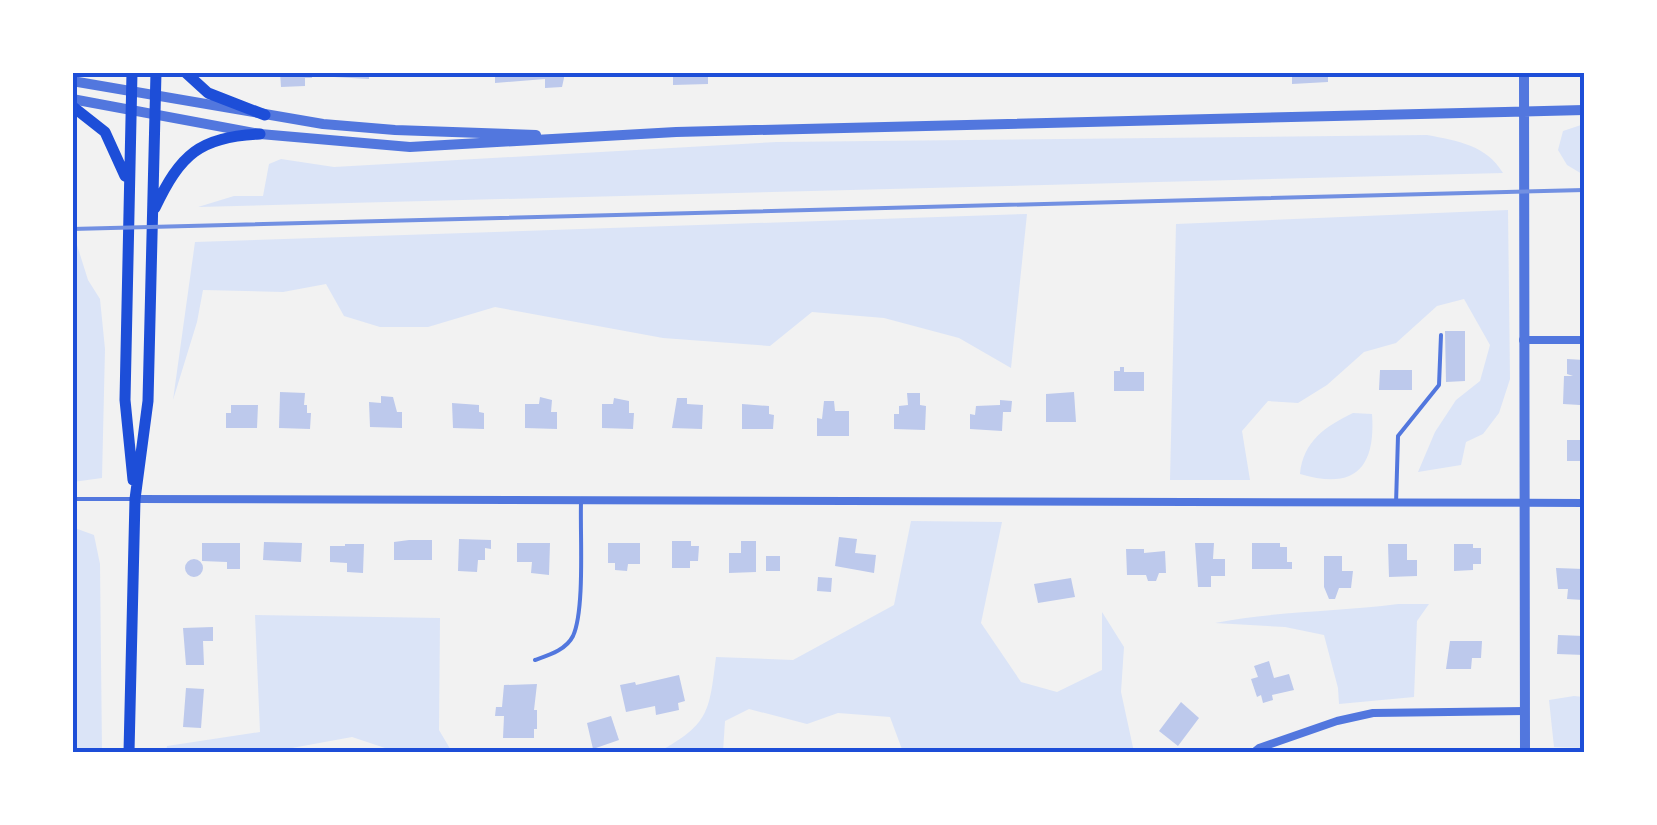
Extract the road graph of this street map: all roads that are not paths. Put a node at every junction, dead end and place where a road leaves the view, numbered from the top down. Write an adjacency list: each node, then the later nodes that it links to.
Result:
1 (132, 72): 6 (main road)
2 (156, 72): 7 (main road)
3 (186, 72): 13 (main road)
4 (1524, 72): 11 (street)
5 (72, 80): 6 (street)
6 (131, 91): 7 (street); 9 (main road)
7 (155, 95): 12 (main road); 13 (street)
8 (72, 102): 9 (street); 16 (main road)
9 (131, 109): 12 (street); 16 (main road)
10 (1584, 110): 11 (street)
11 (1524, 112): 15 (street); 19 (street)
12 (154, 114): 14 (street); 17 (main road)
13 (265, 116): 15 (street)
14 (260, 134): 15 (street); 17 (main road)
15 (567, 136)
16 (128, 186): 23 (main road)
17 (153, 212): 23 (main road)
18 (1442, 335): 26 (lane)
19 (1523, 340): 20 (street); 24 (street)
20 (1584, 340)
21 (581, 498): 23 (street); 26 (street); 27 (lane)
22 (72, 499): 23 (lane)
23 (135, 499): 29 (main road)
24 (1523, 503): 25 (street); 26 (street); 28 (street)
25 (1584, 503)
26 (1396, 504)
27 (535, 660)
28 (1525, 712): 30 (street); 31 (street)
29 (129, 752)
30 (1254, 752)
31 (1524, 752)

